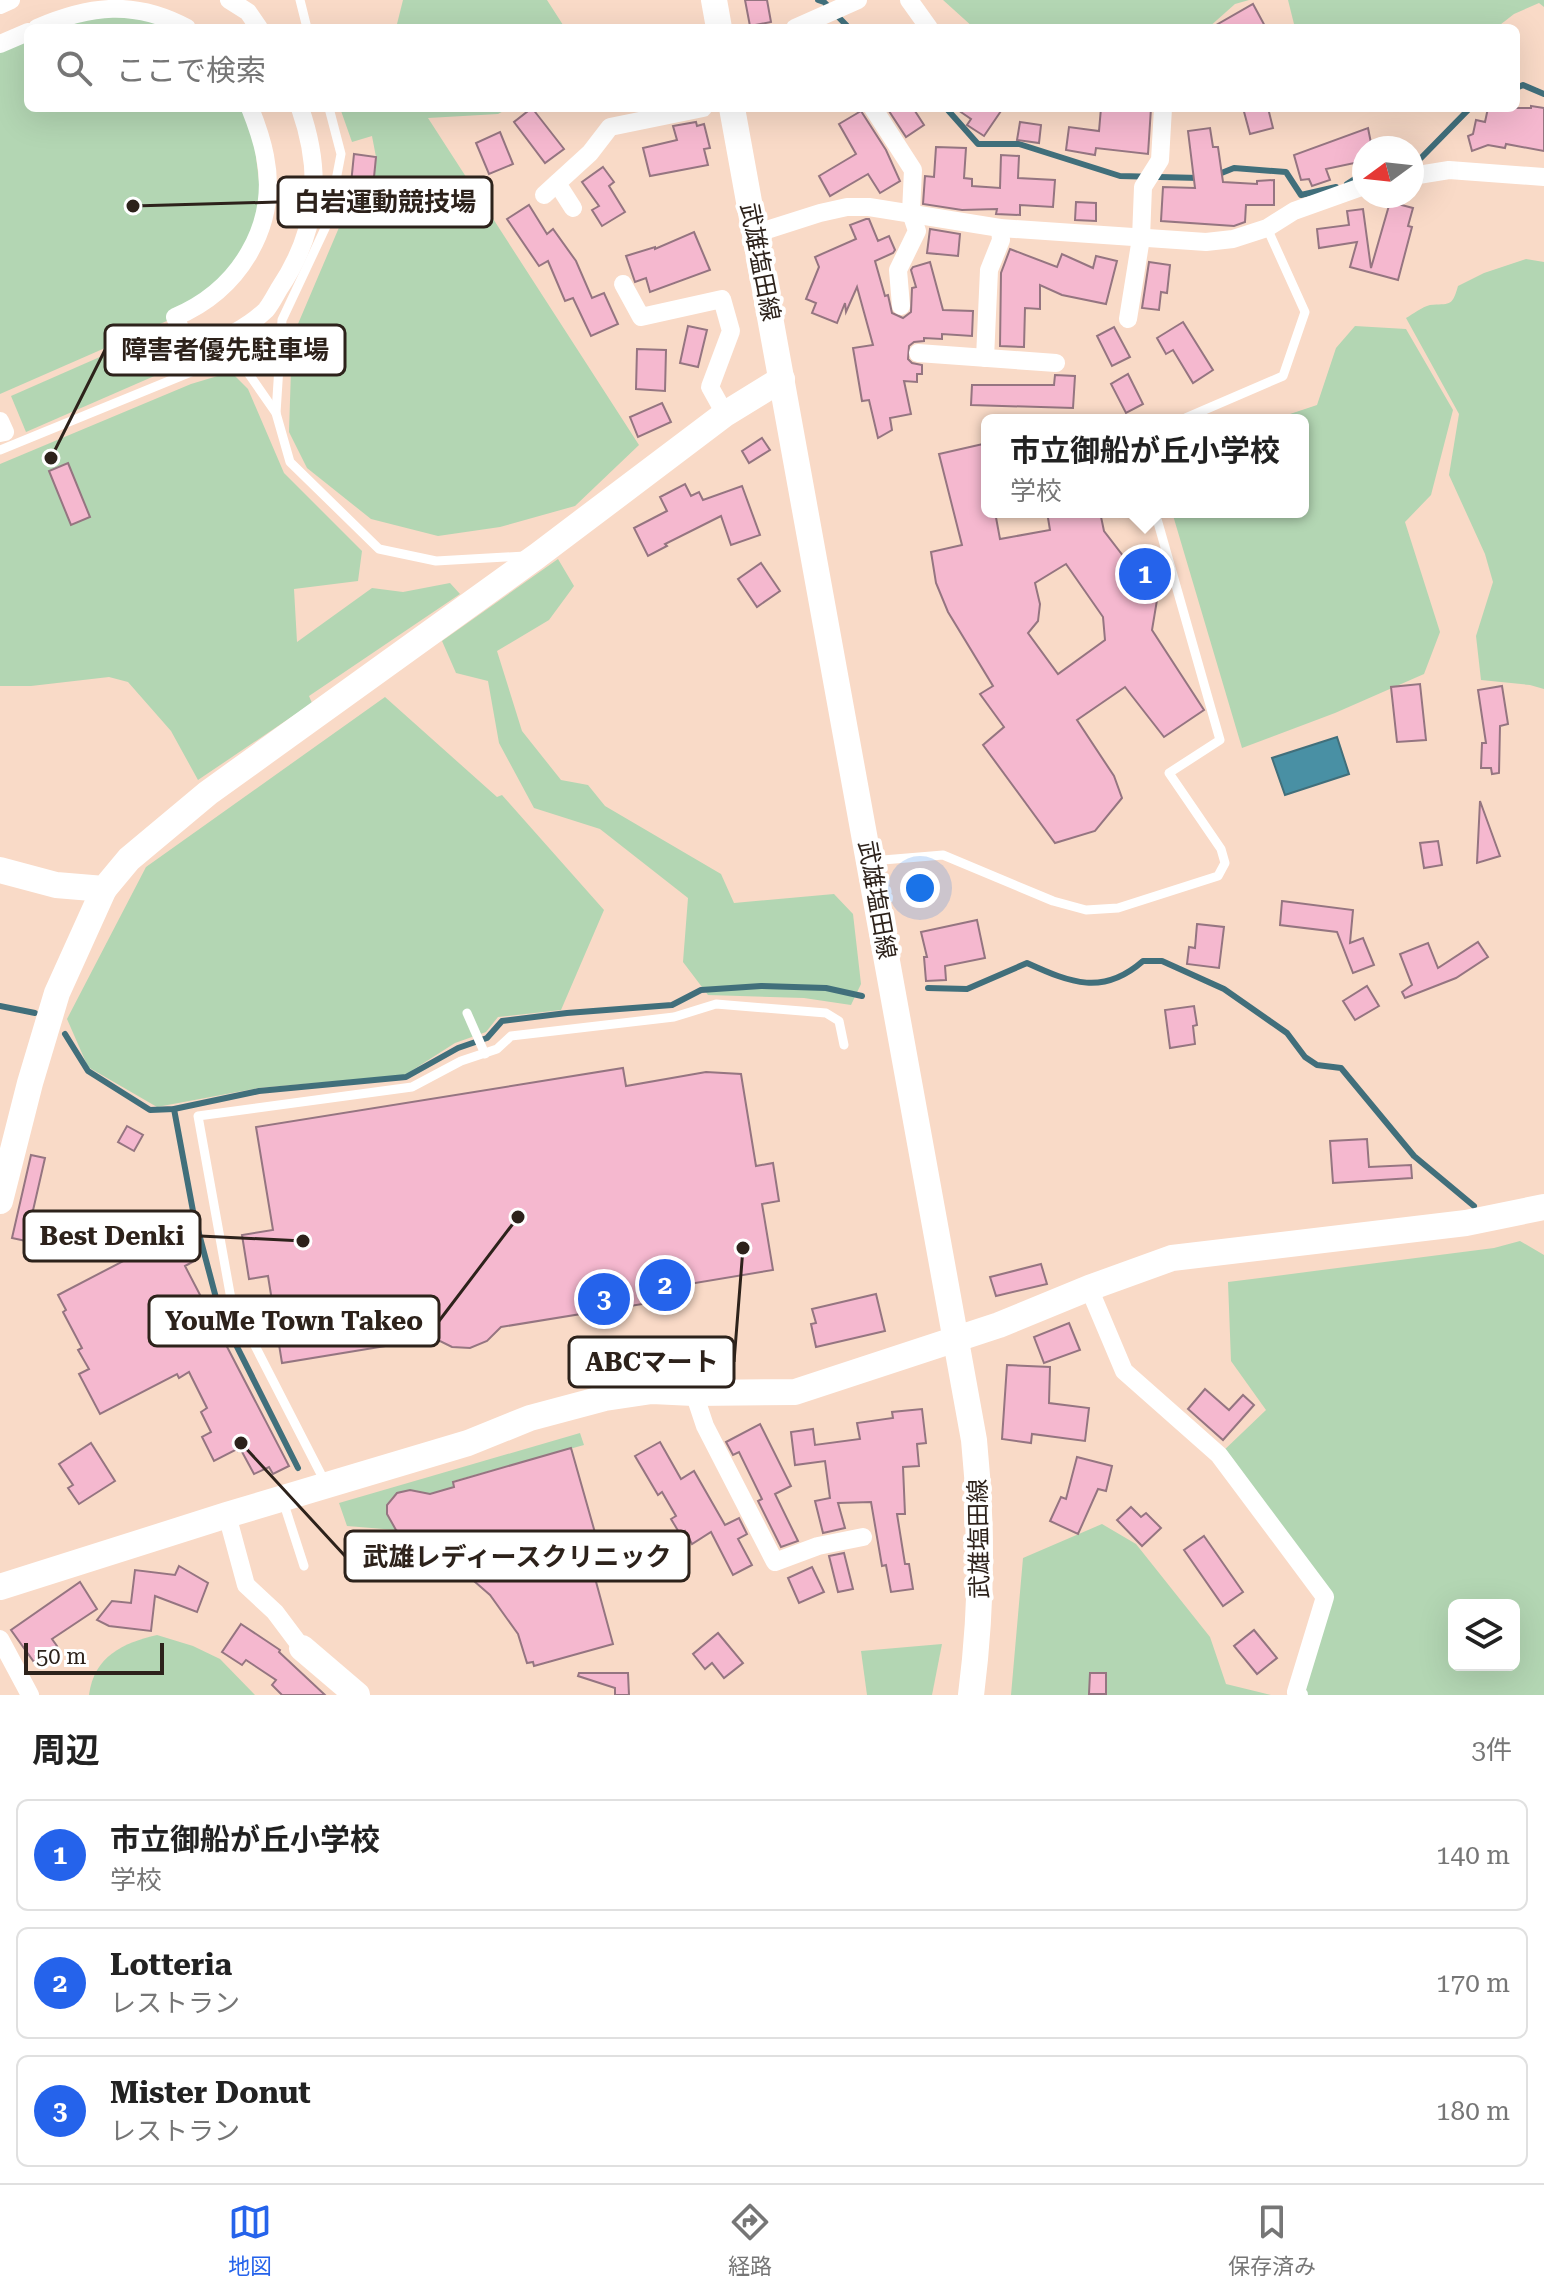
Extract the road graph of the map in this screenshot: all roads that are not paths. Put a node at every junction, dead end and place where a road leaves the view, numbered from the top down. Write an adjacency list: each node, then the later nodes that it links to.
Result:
1 (11, 0): 7 (street)
2 (229, 0): 10 (street)
3 (300, 0): 11 (lane)
4 (714, 0): 12 (street)
5 (858, 0): 13 (street)
6 (909, 0): 14 (street)
7 (0, 5)
8 (46, 24): 9 (street)
9 (179, 24)
10 (256, 24)
11 (306, 24)
12 (718, 24)
13 (804, 24)
14 (926, 24)
15 (24, 34): 16 (street)
16 (0, 44)
17 (251, 112): 18 (street)
18 (301, 112)
19 (330, 112): 40 (lane)
20 (683, 112): 27 (street)
21 (733, 112): 31 (street, 武雄塩田線)
22 (876, 112): 28 (street)
23 (1163, 112): 32 (street)
24 (1424, 174): 25 (street)
25 (1544, 177)
26 (1352, 190): 30 (street)
27 (573, 208)
28 (911, 213): 29 (street); 31 (street); 34 (street)
29 (1000, 228): 32 (street); 37 (street)
30 (1267, 228): 32 (street); 42 (lane)
31 (754, 234): 39 (street, 武雄塩田線)
32 (1141, 238): 35 (street)
33 (623, 284): 41 (street)
34 (901, 306)
35 (1128, 319)
36 (918, 353): 37 (street)
37 (985, 358): 38 (street)
38 (1056, 363)
39 (782, 379): 41 (street); 48 (street, 武雄塩田線)
40 (276, 413): 45 (lane); 47 (lane)
41 (725, 414): 47 (street)
42 (1195, 414)
43 (0, 421): 44 (street)
44 (0, 433)
45 (0, 450)
46 (1157, 518): 48 (lane)
47 (537, 556): 50 (street)
48 (871, 861): 57 (street, 武雄塩田線)
49 (0, 870): 50 (street)
50 (104, 889): 54 (street)
51 (467, 1013): 53 (lane)
52 (844, 1045): 53 (lane)
53 (485, 1054): 59 (lane)
54 (0, 1201)
55 (1544, 1207): 56 (street)
56 (1089, 1288): 57 (street); 70 (street)
57 (955, 1339): 58 (street); 69 (street, 武雄塩田線)
58 (694, 1393): 59 (street); 62 (street)
59 (326, 1485): 60 (street)
60 (282, 1498): 61 (street); 63 (lane)
61 (227, 1515): 64 (street); 66 (street)
62 (863, 1537)
63 (304, 1566)
64 (0, 1587)
65 (0, 1639): 67 (street)
66 (302, 1648): 68 (street)
67 (30, 1695)
68 (357, 1695)
69 (971, 1695)
70 (1299, 1695)

